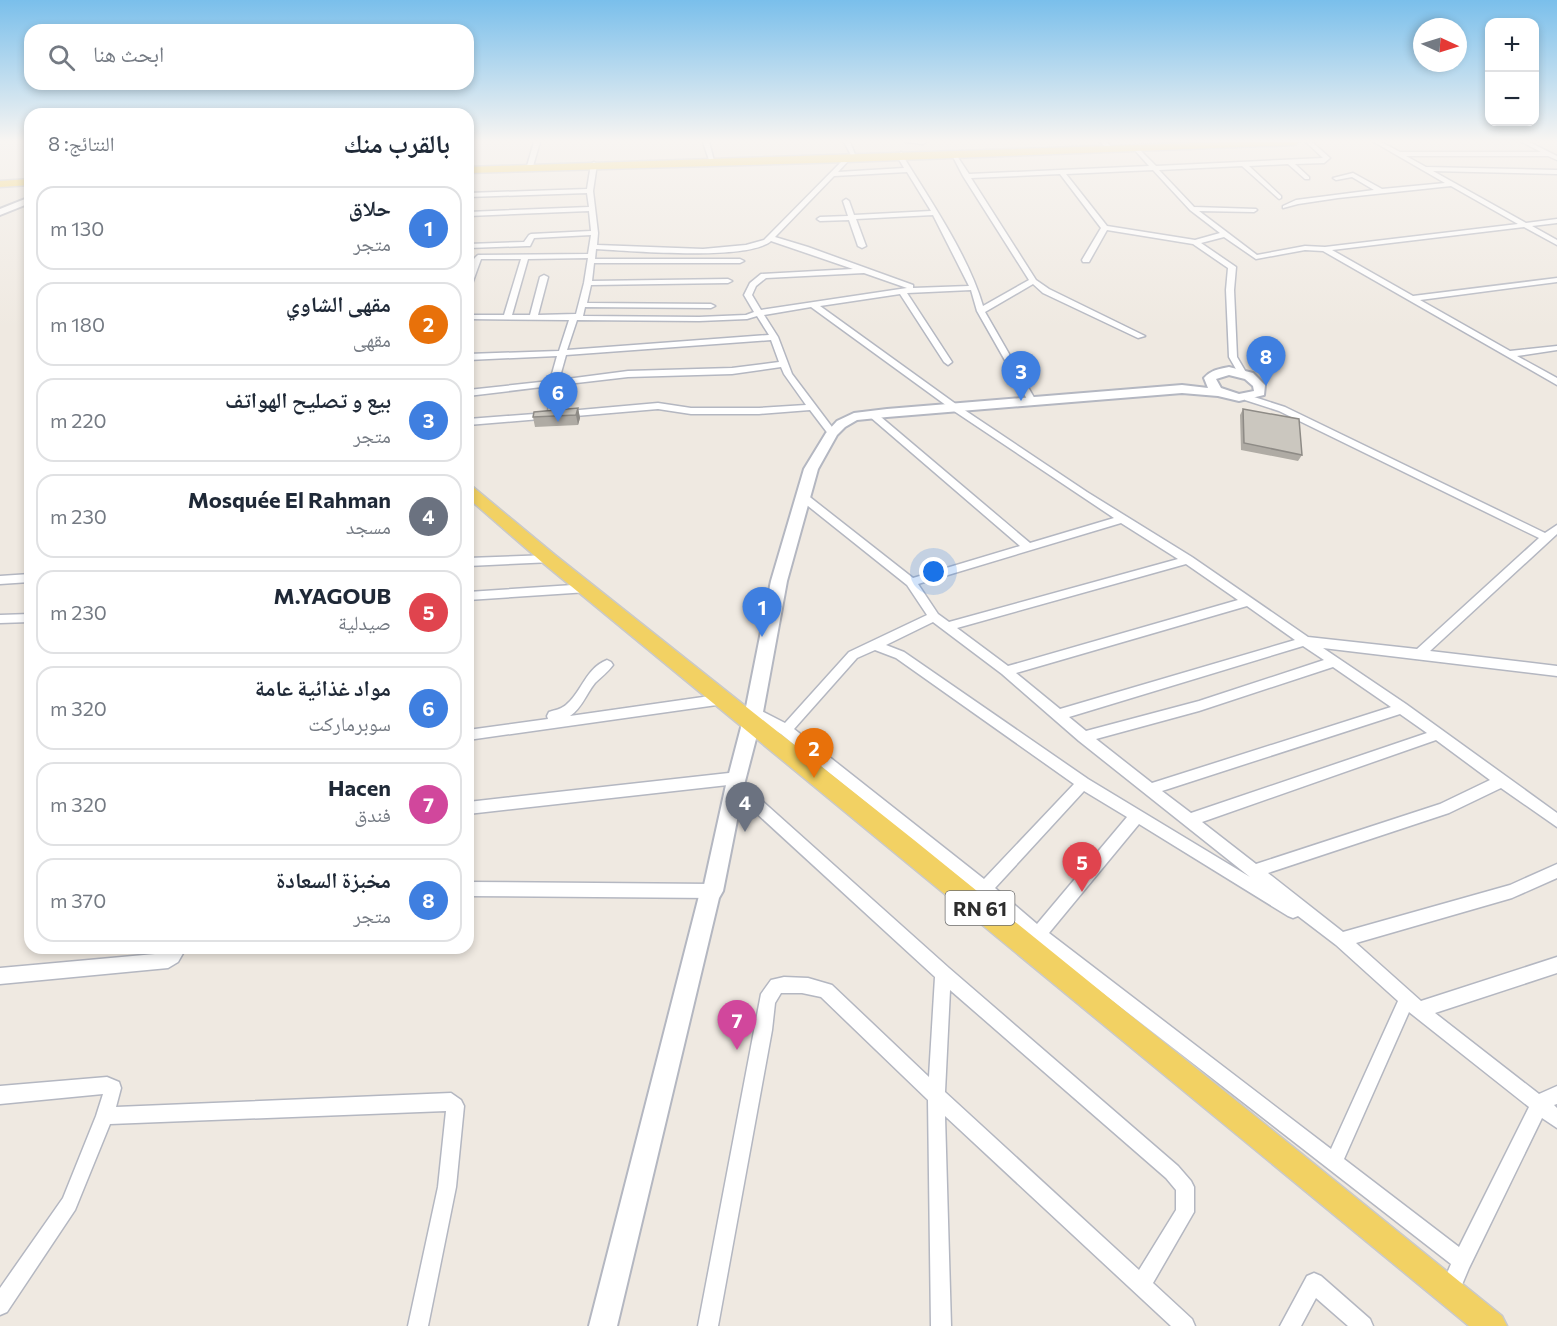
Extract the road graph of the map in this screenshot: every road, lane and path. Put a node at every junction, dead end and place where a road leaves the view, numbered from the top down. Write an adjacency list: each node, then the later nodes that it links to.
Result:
1 (21, 204): 15 (street)
2 (591, 204): 12 (street)
3 (804, 204): 25 (street)
4 (847, 204): 18 (street)
5 (930, 204): 16 (street)
6 (984, 204): 41 (street)
7 (1086, 204): 22 (street)
8 (1187, 204): 13 (street)
9 (1292, 204): 11 (street)
10 (1487, 204): 21 (street)
11 (1285, 207)
12 (591, 209): 17 (street); 23 (street)
13 (1192, 209): 14 (street); 24 (street)
14 (1254, 210)
15 (0, 212)
16 (935, 213): 18 (street); 43 (street)
17 (474, 214)
18 (851, 217): 19 (street); 29 (street)
19 (820, 219)
20 (1557, 221): 21 (street)
21 (1525, 225): 27 (street); 31 (street)
22 (1105, 228): 26 (street); 34 (street)
23 (595, 233): 28 (street); 30 (street)
24 (1226, 234): 26 (street); 31 (street)
25 (770, 238): 30 (street); 37 (street)
26 (1195, 242): 62 (street)
27 (1557, 243)
28 (474, 246)
29 (862, 246)
30 (593, 247): 33 (street)
31 (1325, 249): 46 (street)
32 (525, 257): 33 (street); 36 (street); 52 (street)
33 (591, 258): 35 (street); 42 (street)
34 (1086, 260)
35 (740, 261)
36 (474, 268)
37 (868, 271): 44 (street); 51 (street)
38 (544, 277): 53 (street)
39 (1557, 280): 46 (street)
40 (728, 281): 42 (street)
41 (1032, 281): 50 (street); 56 (street)
42 (588, 283): 47 (street)
43 (974, 288): 44 (street); 50 (street)
44 (917, 289): 45 (street)
45 (902, 291): 48 (street); 63 (street)
46 (1411, 299): 60 (street)
47 (582, 305): 49 (street); 55 (street)
48 (813, 305): 51 (street); 77 (street)
49 (711, 306)
50 (981, 311): 75 (street)
51 (759, 313): 55 (street); 57 (street)
52 (508, 316): 53 (street); 54 (street)
53 (534, 316): 55 (street)
54 (474, 317)
55 (577, 317): 59 (street)
56 (1141, 336)
57 (774, 338): 59 (street); 64 (street)
58 (1557, 348): 60 (street)
59 (563, 352): 61 (street); 69 (street)
60 (1509, 354): 68 (street)
61 (474, 357)
62 (1233, 357): 65 (street); 66 (street)
63 (948, 362)
64 (784, 364): 69 (street); 76 (street)
65 (1222, 372): 66 (street); 67 (street)
66 (1243, 374): 71 (street)
67 (1210, 381): 70 (street); 73 (street)
68 (1557, 381)
69 (555, 383): 72 (street); 79 (street)
70 (1182, 389): 73 (street); 75 (street)
71 (1260, 389): 74 (street); 78 (street)
72 (474, 392)
73 (1222, 393): 74 (street)
74 (1248, 398): 78 (street)
75 (1032, 402): 77 (street)
76 (811, 407): 79 (street); 82 (street)
77 (957, 409): 80 (street); 85 (street)
78 (1282, 410): 87 (street)
79 (552, 414): 81 (street)
80 (872, 414): 82 (street); 88 (street)
81 (474, 421)
82 (832, 433): 84 (street)
83 (474, 495): 89 (main road, RN 61)
84 (802, 496): 94 (street); 112 (street)
85 (1122, 519): 88 (street); 90 (street)
86 (1557, 528): 87 (street)
87 (1545, 537): 104 (street)
88 (1029, 548): 94 (street)
89 (549, 559): 91 (street); 95 (main road, RN 61)
90 (1188, 560): 97 (street); 101 (street)
91 (474, 562)
92 (24, 578): 93 (street)
93 (0, 580)
94 (911, 582): 98 (street)
95 (588, 588): 96 (street); 109 (main road, RN 61)
96 (474, 596)
97 (1247, 602): 102 (street); 107 (street)
98 (934, 617): 101 (street); 103 (street)
99 (0, 618): 100 (street)
100 (24, 618)
101 (946, 627): 107 (street)
102 (1305, 641): 104 (street); 105 (street); 111 (street)
103 (875, 645): 114 (street); 120 (street)
104 (1419, 654): 108 (street)
105 (1334, 662): 110 (street); 117 (street)
106 (607, 665): 113 (street)
107 (1006, 671): 111 (street)
108 (1557, 671)
109 (724, 699): 112 (main road, RN 61); 113 (street)
110 (1402, 708): 116 (street); 121 (street)
111 (1058, 716): 117 (street)
112 (752, 718): 114 (street); 119 (street); 147 (main road, RN 61)
113 (524, 726): 115 (street)
114 (786, 730): 128 (street)
115 (474, 734)
116 (1436, 735): 118 (street); 124 (street)
117 (1084, 737): 121 (street)
118 (1501, 781): 125 (street); 127 (street)
119 (736, 782): 122 (street); 130 (street); 135 (street)
120 (1083, 783): 123 (street); 128 (street)
121 (1150, 789): 124 (street)
122 (474, 807)
123 (1138, 815): 131 (street); 132 (street)
124 (1189, 820): 127 (street)
125 (1557, 821)
126 (1557, 871): 132 (street)
127 (1254, 872): 132 (street)
128 (985, 889): 131 (street)
129 (474, 890): 130 (street)
130 (713, 891): 150 (street)
131 (1038, 934): 144 (street)
132 (1341, 940): 137 (street)
133 (175, 954): 136 (street)
134 (1557, 965): 137 (street)
135 (942, 974): 140 (street); 146 (street)
136 (0, 976)
137 (1413, 1005): 141 (street); 144 (street)
138 (0, 1095): 142 (street)
139 (1557, 1095): 141 (street)
140 (936, 1096): 146 (street); 151 (street); 152 (street)
141 (1540, 1103): 143 (street); 145 (street)
142 (105, 1116): 148 (street); 149 (street)
143 (1557, 1119)
144 (1334, 1162): 145 (street)
145 (1462, 1261): 147 (street)
146 (1141, 1284): 153 (street)
147 (1449, 1293): 156 (main road, RN 61)
148 (0, 1305)
149 (418, 1326)
150 (603, 1326)
151 (708, 1326)
152 (940, 1326)
153 (1185, 1326)
154 (1290, 1326): 155 (street)
155 (1363, 1326)
156 (1492, 1326)

